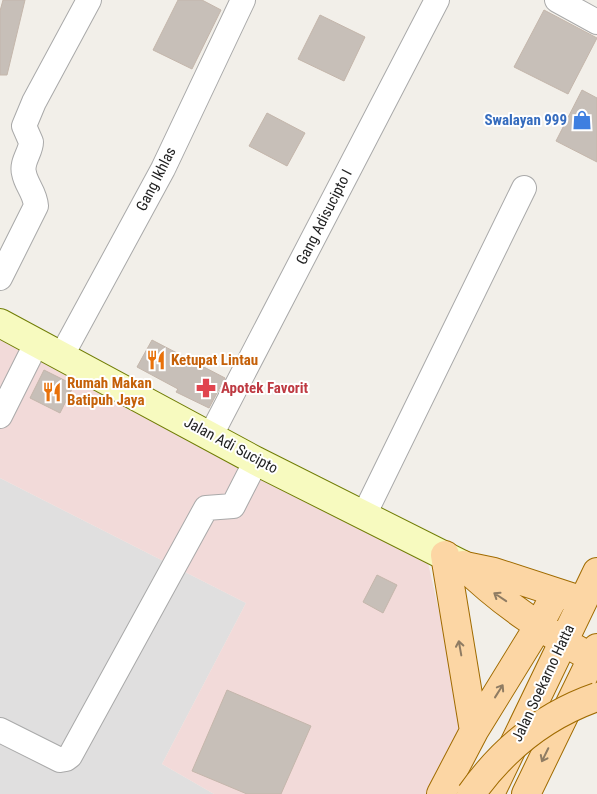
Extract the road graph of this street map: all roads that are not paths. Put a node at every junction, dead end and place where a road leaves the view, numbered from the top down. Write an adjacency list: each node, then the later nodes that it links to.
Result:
1 (89, 0): 7 (street)
2 (243, 0): 10 (street, Gang Ikhlas)
3 (438, 0): 12 (street, Gang Adisucipto I)
4 (557, 0): 5 (street)
5 (597, 22)
6 (524, 188): 14 (street)
7 (0, 278)
8 (0, 323): 9 (main road, Jalan Adi Sucipto)
9 (37, 342): 10 (main road, Jalan Adi Sucipto); 11 (street)
10 (62, 355): 12 (main road, Jalan Adi Sucipto)
11 (0, 416)
12 (211, 435): 13 (main road, Jalan Adi Sucipto)
13 (256, 461): 14 (main road, Jalan Adi Sucipto); 23 (street)
14 (364, 515): 15 (main road, Jalan Adi Sucipto)
15 (454, 560): 17 (main road, Jalan Adi Sucipto); 19 (main road, Jalan Adi Sucipto, one-way to 15); 24 (main road, one-way to 15)
16 (597, 572): 18 (main road, Jalan Soekarno Hatta)
17 (556, 593): 18 (main road, Jalan Adi Sucipto); 19 (main road)
18 (590, 603): 20 (main road, Jalan Soekarno Hatta)
19 (538, 627): 20 (main road, Jalan Adi Sucipto); 24 (main road, one-way to 19)
20 (563, 642): 21 (main road, Jalan Adi Sucipto); 27 (main road, Jalan Soekarno Hatta)
21 (595, 656): 28 (main road, one-way to 28)
22 (597, 697): 26 (main road, bridge)
23 (0, 730)
24 (474, 730): 25 (main road)
25 (441, 794)
26 (471, 794)
27 (490, 794)
28 (526, 794)

